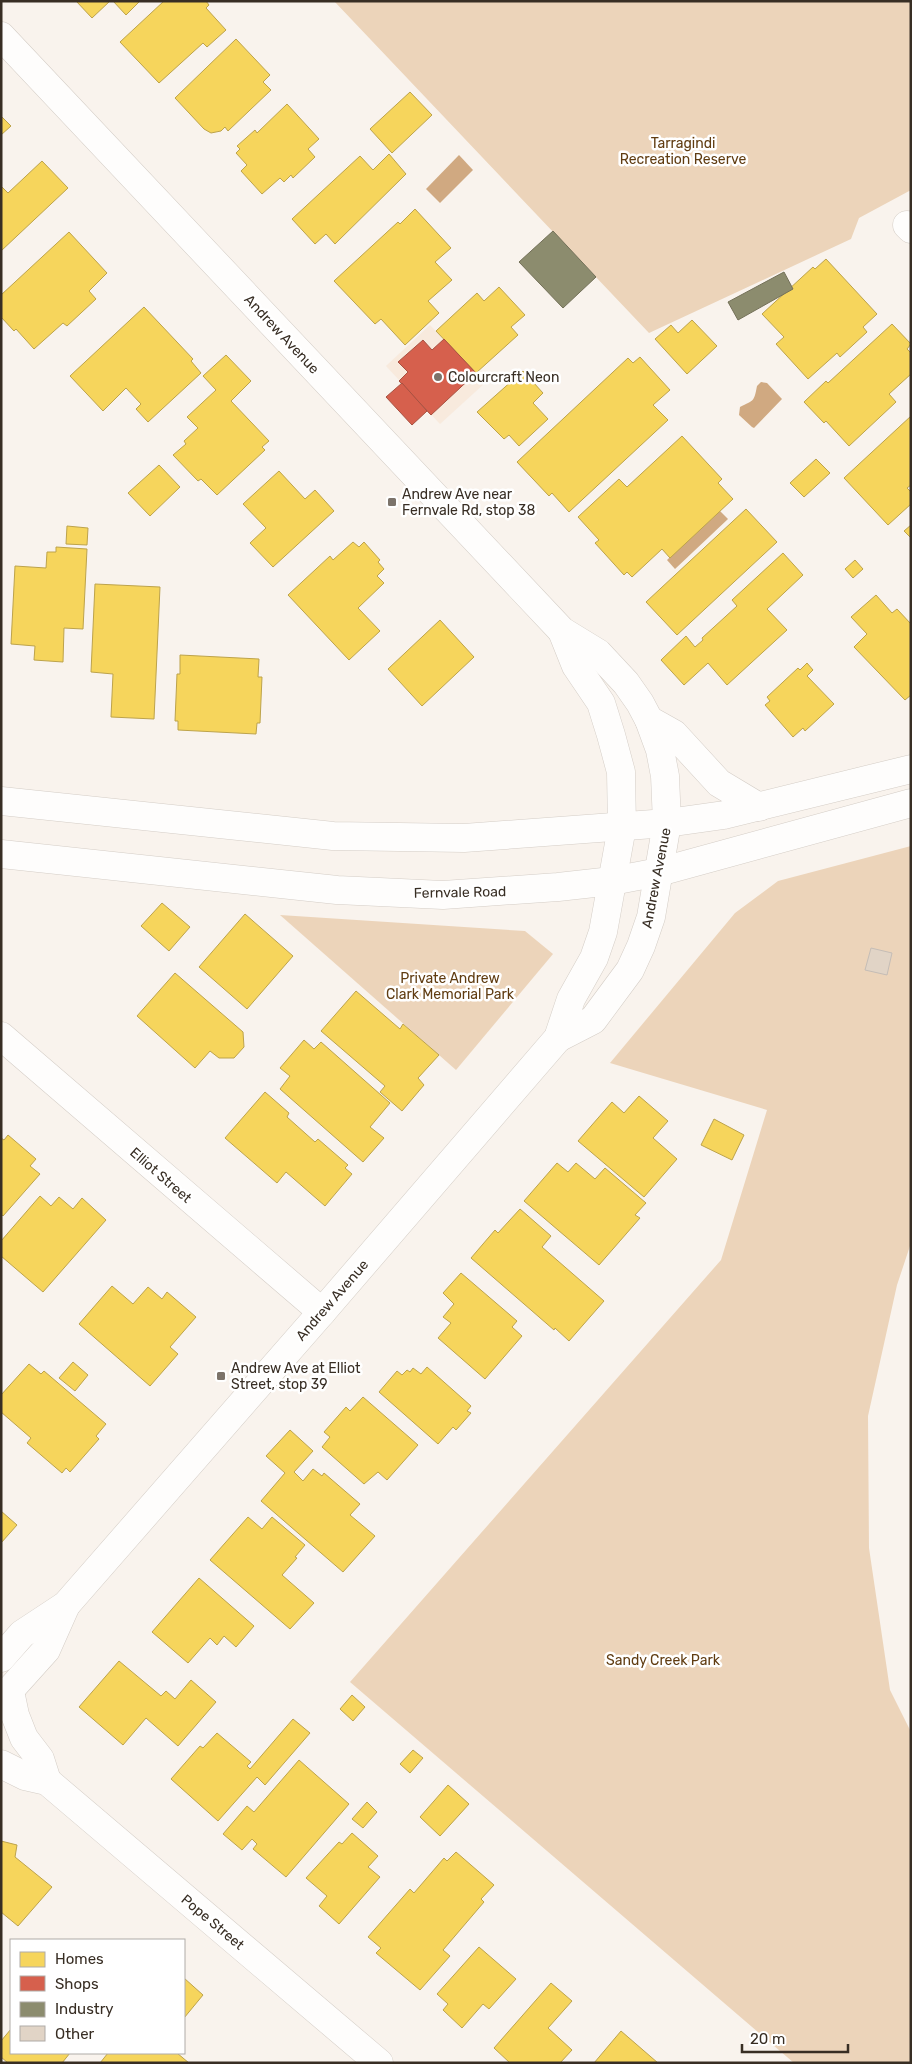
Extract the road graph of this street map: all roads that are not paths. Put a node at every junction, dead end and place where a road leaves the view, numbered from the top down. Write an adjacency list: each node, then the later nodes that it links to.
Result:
1 (1, 36): 2 (street, Andrew Avenue)
2 (562, 631): 3 (street, Andrew Avenue); 9 (street, Andrew Avenue)
3 (649, 720): 7 (street); 8 (street, Andrew Avenue)
4 (911, 769): 7 (street)
5 (1, 801): 9 (street)
6 (911, 803): 11 (street, Fernvale Road)
7 (759, 807): 8 (street)
8 (667, 823): 9 (street); 11 (street, Andrew Avenue)
9 (622, 827): 12 (street, Andrew Avenue)
10 (1, 854): 12 (street, Fernvale Road)
11 (659, 872): 12 (street, Fernvale Road); 14 (street, Andrew Avenue)
12 (612, 881): 14 (street, Andrew Avenue)
13 (1, 1036): 15 (street, Elliot Street)
14 (558, 1038): 15 (street, Andrew Avenue)
15 (322, 1312): 16 (street, Andrew Avenue)
16 (66, 1605): 17 (street, Andrew Avenue); 18 (street, Andrew Avenue)
17 (1, 1658)
18 (5, 1696): 20 (street)
19 (1, 1764): 20 (street, Pope Street)
20 (46, 1781): 21 (street, Pope Street)
21 (379, 2063)

